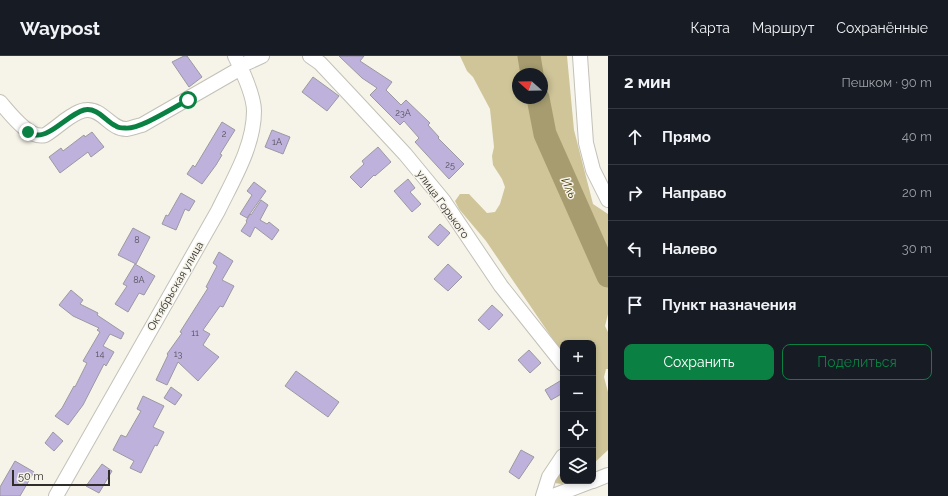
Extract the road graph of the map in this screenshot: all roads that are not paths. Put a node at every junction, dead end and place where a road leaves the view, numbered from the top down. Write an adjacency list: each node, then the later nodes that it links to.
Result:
1 (262, 56): 4 (street)
2 (310, 56): 7 (street, улица Горького)
3 (580, 56): 6 (street)
4 (239, 63): 5 (street); 12 (street, Октябрьская улица)
5 (0, 102)
6 (608, 200)
7 (560, 360)
8 (560, 460): 13 (street)
9 (608, 476): 10 (street)
10 (596, 480)
11 (584, 484): 14 (street)
12 (56, 496)
13 (543, 496)
14 (553, 496)

